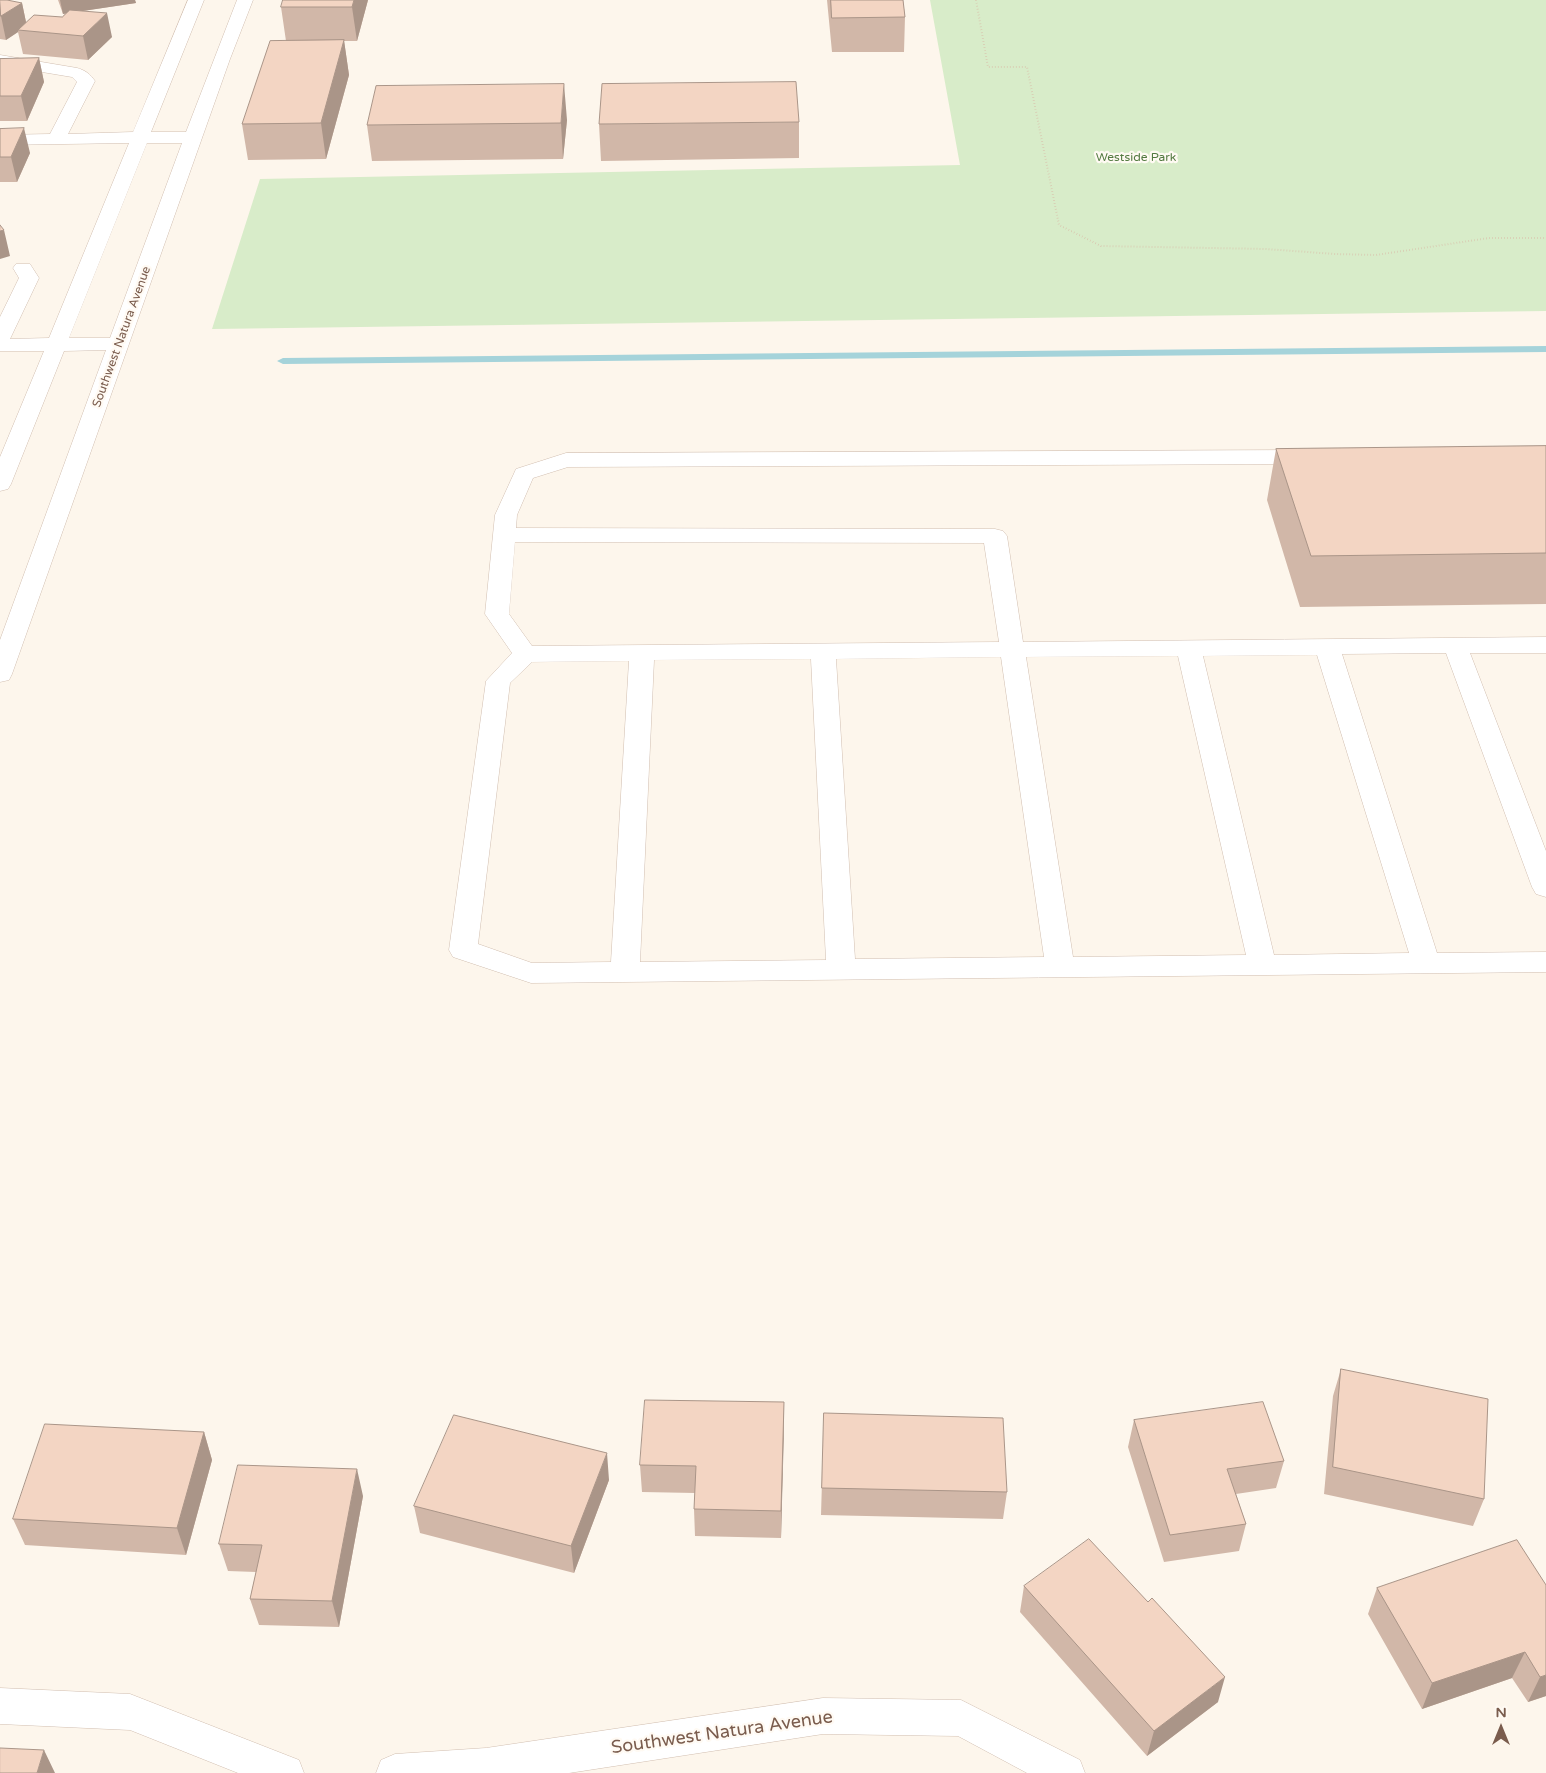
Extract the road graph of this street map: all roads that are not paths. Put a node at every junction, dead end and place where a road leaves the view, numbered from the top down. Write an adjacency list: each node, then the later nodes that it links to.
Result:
1 (196, 0): 4 (street)
2 (245, 0): 5 (street, Southwest Natura Avenue)
3 (0, 60): 6 (street)
4 (140, 137): 5 (street); 6 (street); 12 (street)
5 (194, 137): 10 (street, Southwest Natura Avenue)
6 (56, 139): 7 (street)
7 (0, 140)
8 (23, 268): 9 (street)
9 (0, 338)
10 (120, 344): 12 (street); 24 (street, Southwest Natura Avenue)
11 (0, 345): 12 (street)
12 (56, 345): 14 (street)
13 (1338, 457): 15 (street)
14 (0, 484)
15 (504, 535): 20 (street); 23 (street)
16 (1546, 645): 17 (street)
17 (1455, 646): 18 (street); 25 (street)
18 (1326, 647): 19 (street); 27 (street)
19 (1189, 648): 20 (street); 28 (street)
20 (1010, 650): 21 (street); 29 (street)
21 (823, 651): 22 (street); 30 (street)
22 (642, 653): 23 (street); 31 (street)
23 (525, 654): 31 (street)
24 (0, 674)
25 (1546, 887)
26 (1546, 962): 27 (street)
27 (1426, 963): 28 (street)
28 (1262, 965): 29 (street)
29 (1060, 967): 30 (street)
30 (842, 970): 31 (street)
31 (625, 972)
32 (0, 1706): 33 (street)
33 (285, 1773)
34 (395, 1773): 35 (street, Southwest Natura Avenue)
35 (1066, 1773)

